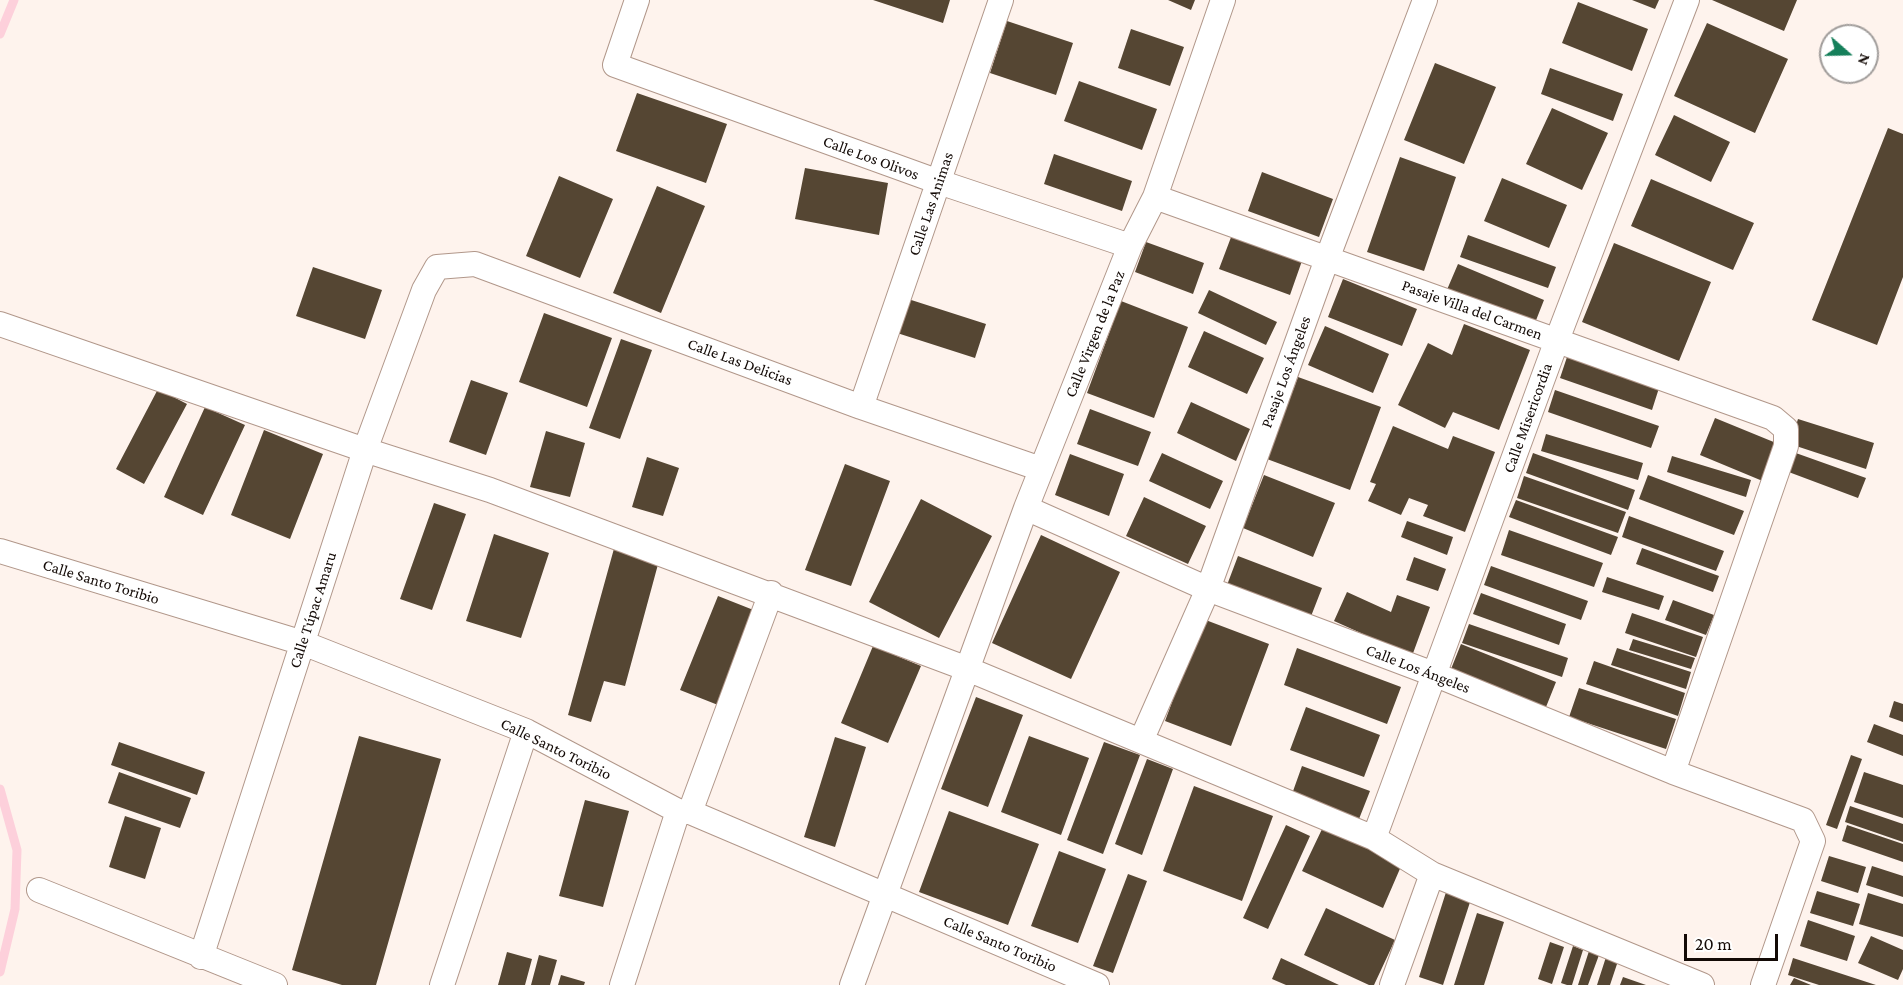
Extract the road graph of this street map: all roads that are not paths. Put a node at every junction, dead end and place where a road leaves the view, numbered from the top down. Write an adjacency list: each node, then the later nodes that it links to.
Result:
1 (638, 0): 6 (street, Calle Los Olivos)
2 (1001, 0): 6 (street, Calle Las Animas)
3 (1222, 0): 7 (street, Calle Virgen de la Paz)
4 (1425, 0): 9 (street, Pasaje Los Ángeles)
5 (1687, 0): 12 (street, Calle Misericordia)
6 (939, 182): 8 (street, Calle Los Olivos); 13 (street, Calle Las Animas)
7 (1155, 196): 8 (street, Calle Virgen de la Paz); 9 (street, Pasaje Villa del Carmen)
8 (1130, 246): 15 (street, Calle Virgen de la Paz)
9 (1327, 259): 12 (street, Pasaje Villa del Carmen); 18 (street, Pasaje Los Ángeles)
10 (437, 267): 13 (street, Calle Las Delicias); 14 (street, Calle Túpac Amaru)
11 (0, 324): 14 (street)
12 (1557, 340): 22 (street, Calle Misericordia); 25 (street, Pasaje Villa del Carmen)
13 (861, 407): 15 (street, Calle Las Delicias)
14 (365, 450): 19 (street); 20 (street, Calle Túpac Amaru)
15 (1041, 469): 16 (street, Calle Virgen de la Paz)
16 (1026, 508): 18 (street, Calle Los Ángeles); 21 (street, Calle Virgen de la Paz)
17 (0, 551): 20 (street, Calle Santo Toribio)
18 (1208, 589): 22 (street, Calle Los Ángeles); 24 (street, Pasaje Los Ángeles)
19 (771, 593): 21 (street); 26 (street)
20 (303, 643): 23 (street, Calle Santo Toribio); 31 (street, Calle Túpac Amaru)
21 (965, 668): 24 (street); 30 (street, Calle Virgen de la Paz)
22 (1436, 675): 25 (street, Calle Los Ángeles); 27 (street, Calle Misericordia)
23 (526, 731): 26 (street, Calle Santo Toribio); 33 (street)
24 (1141, 741): 27 (street)
25 (1673, 772): 39 (street, Calle Los Ángeles)
26 (684, 811): 30 (street, Calle Santo Toribio); 34 (street)
27 (1374, 838): 28 (street)
28 (1432, 874): 37 (street); 38 (street)
29 (39, 890): 31 (street)
30 (884, 894): 35 (street, Calle Virgen de la Paz); 36 (street, Calle Santo Toribio)
31 (201, 957): 32 (street)
32 (275, 985)
33 (442, 985)
34 (622, 985)
35 (852, 985)
36 (1097, 985)
37 (1392, 985)
38 (1702, 985)
39 (1763, 985)

